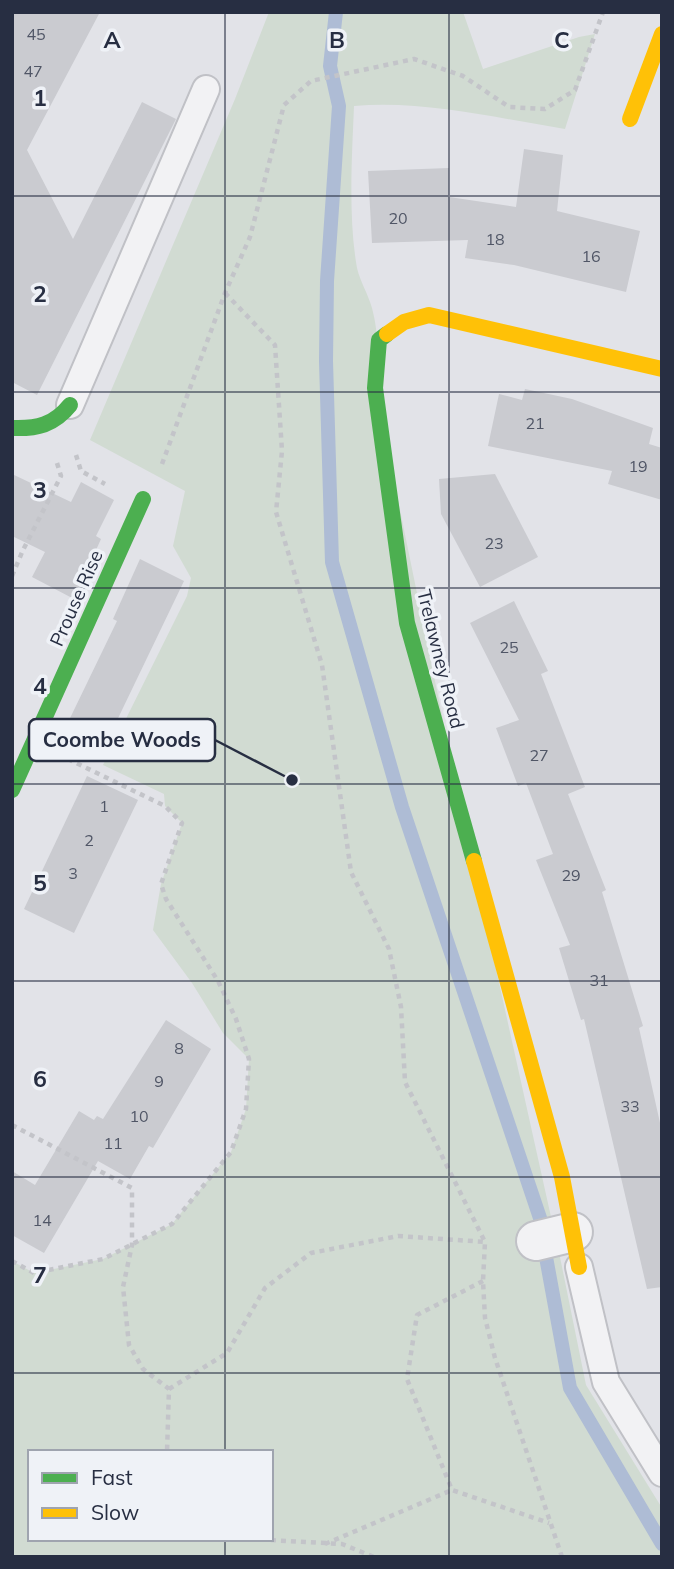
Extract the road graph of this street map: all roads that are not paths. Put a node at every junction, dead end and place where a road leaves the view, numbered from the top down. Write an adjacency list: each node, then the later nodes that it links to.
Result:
1 (662, 34): 3 (street)
2 (206, 89): 5 (lane)
3 (630, 119)
4 (662, 369): 10 (street, Trelawney Road)
5 (67, 410): 6 (street)
6 (12, 428)
7 (142, 501): 8 (street, Prouse Rise)
8 (12, 790)
9 (536, 1241): 10 (street)
10 (576, 1250): 11 (lane)
11 (662, 1473)

